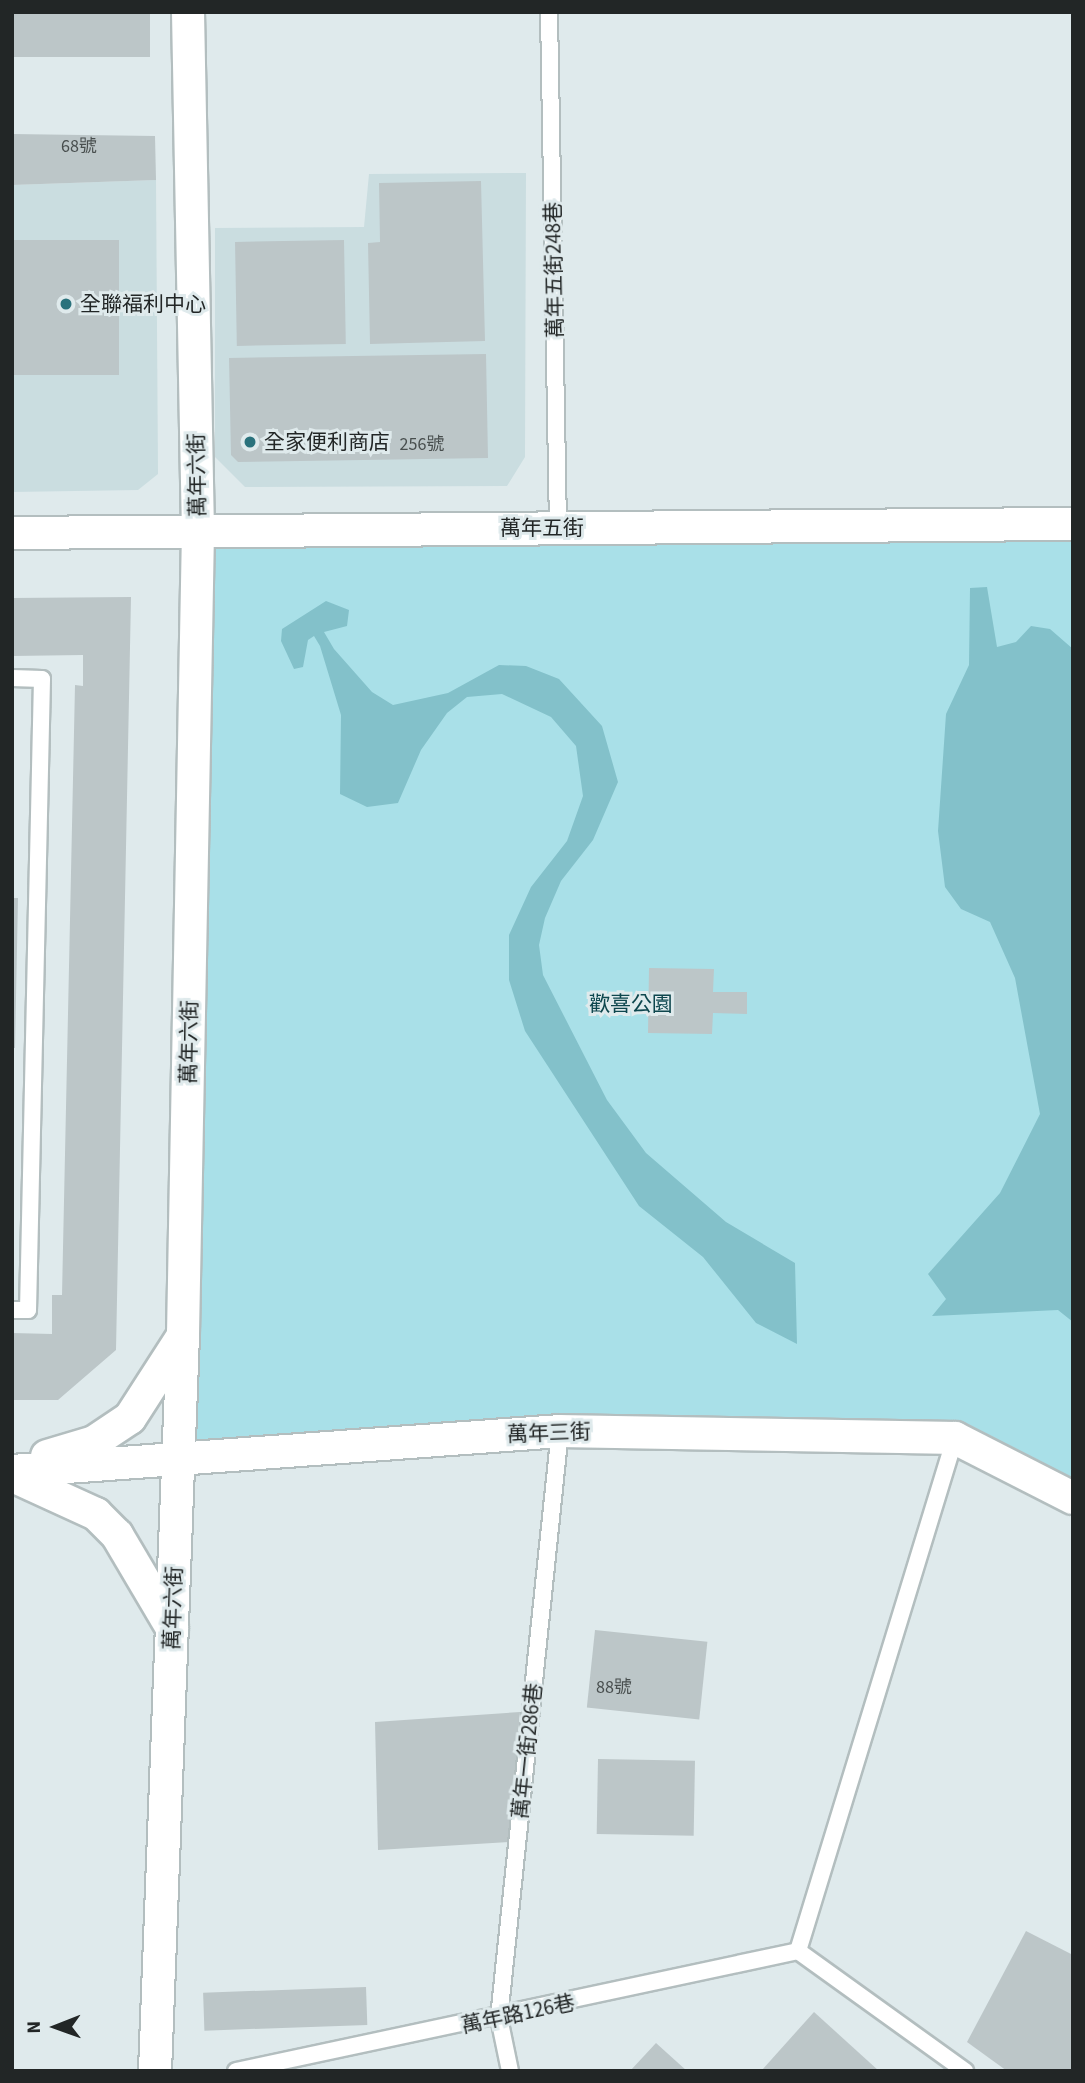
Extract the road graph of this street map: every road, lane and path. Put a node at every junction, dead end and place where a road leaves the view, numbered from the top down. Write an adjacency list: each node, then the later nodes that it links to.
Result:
1 (188, 12): 6 (street, 萬年六街)
2 (549, 12): 4 (lane, 萬年五街248巷)
3 (1073, 524): 4 (street, 萬年五街)
4 (558, 528): 6 (street, 萬年五街)
5 (12, 533): 6 (street, 萬年五街)
6 (198, 533): 9 (street, 萬年六街)
7 (12, 678): 8 (lane)
8 (12, 1310)
9 (183, 1335): 12 (street, 萬年六街); 13 (street)
10 (560, 1431): 11 (street, 萬年三街); 12 (street, 萬年三街); 17 (lane, 萬年一街286巷)
11 (955, 1438): 14 (street, 萬年三街); 16 (lane)
12 (179, 1458): 13 (street, 萬年三街); 15 (street, 萬年六街)
13 (12, 1471): 15 (street)
14 (1073, 1498)
15 (172, 1628): 18 (street, 萬年六街)
16 (798, 1951): 17 (lane, 萬年路126巷); 21 (lane)
17 (499, 2018): 19 (lane, 萬年路126巷); 20 (lane, 萬年一街286巷)
18 (155, 2071)
19 (236, 2071)
20 (510, 2071)
21 (965, 2071)

